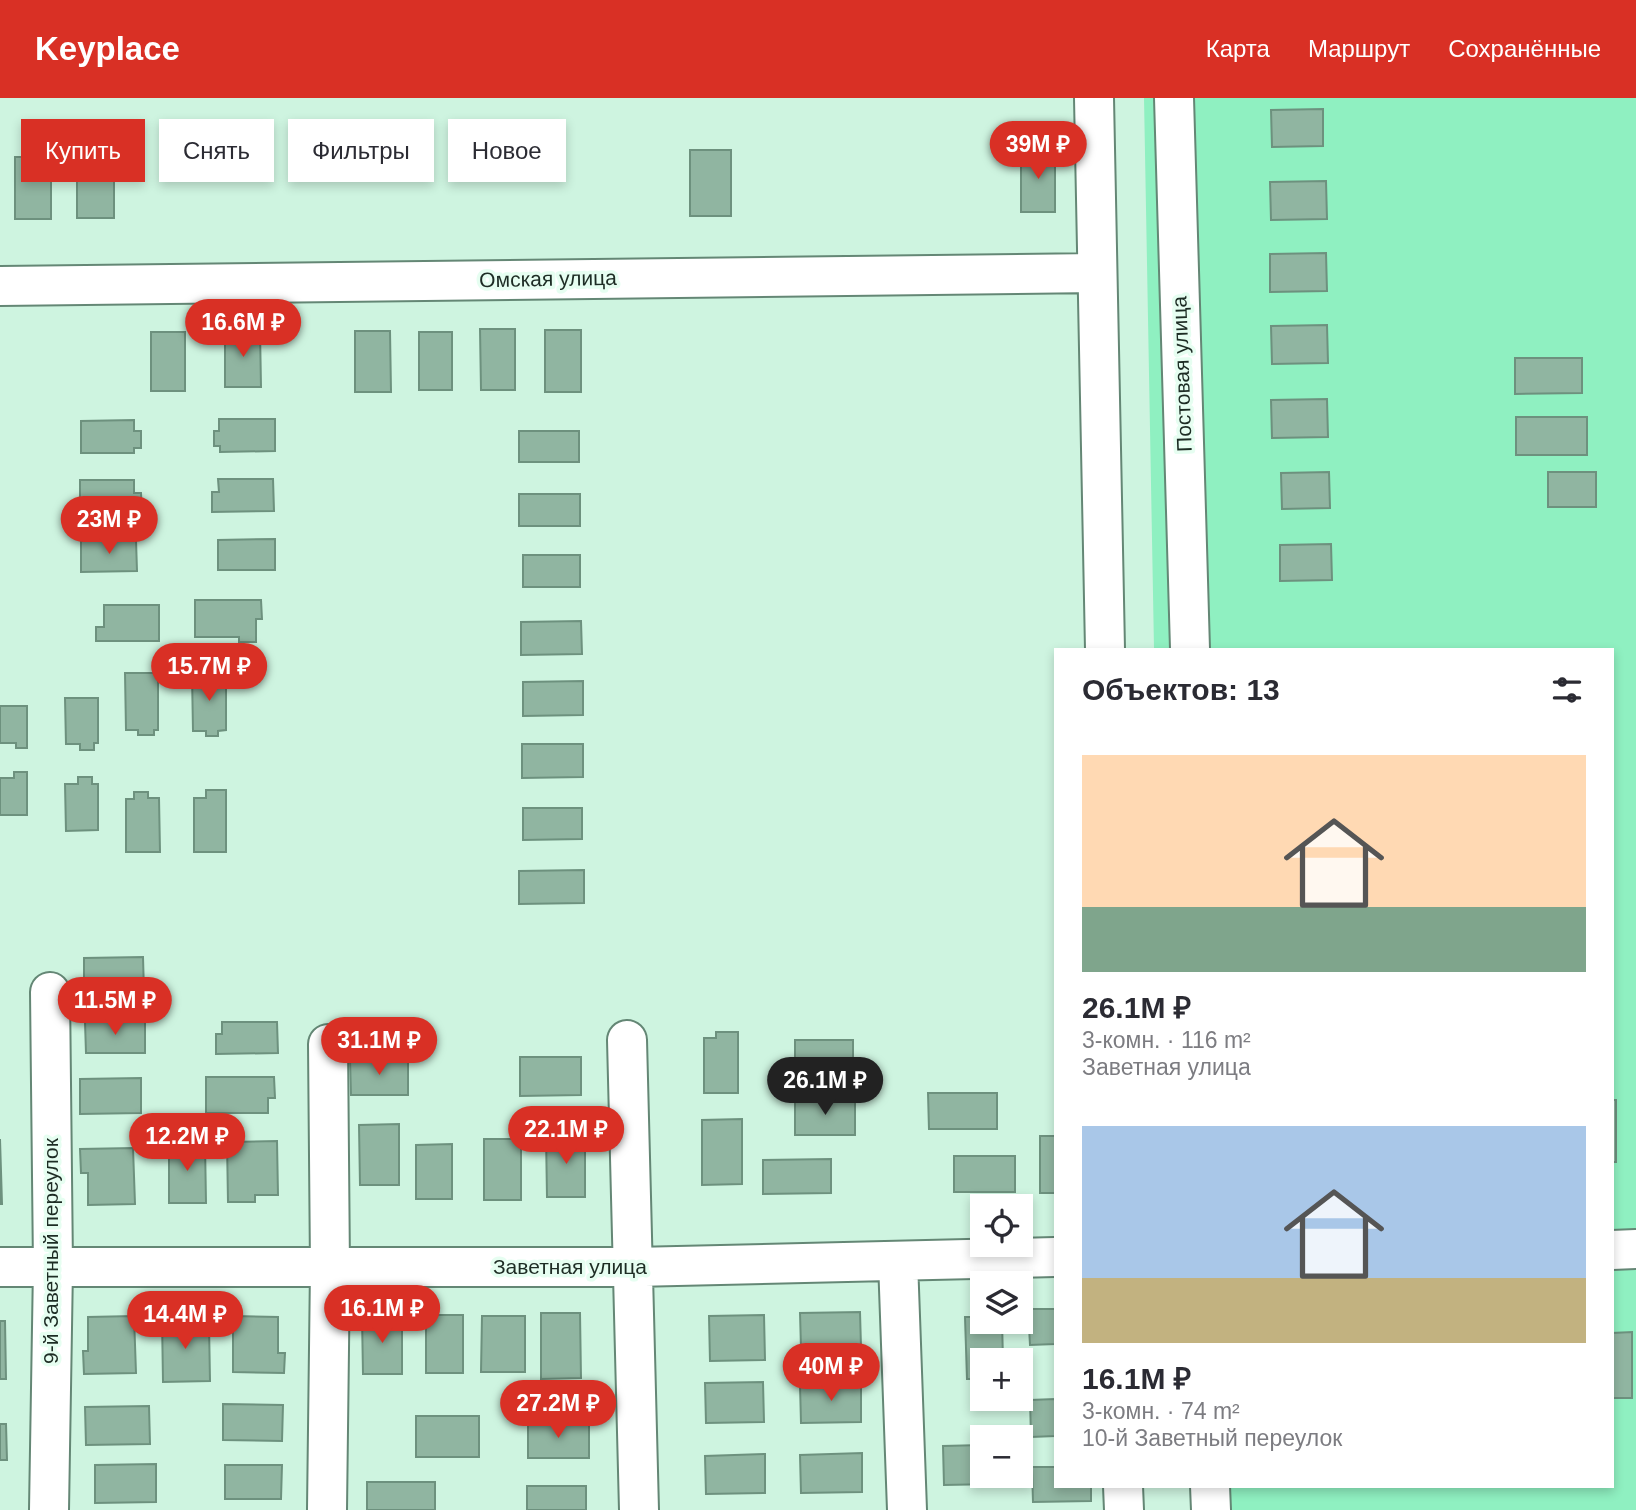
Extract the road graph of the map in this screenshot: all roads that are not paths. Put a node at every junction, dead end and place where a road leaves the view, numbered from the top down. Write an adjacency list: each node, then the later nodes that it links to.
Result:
1 (1094, 98): 3 (street)
2 (1174, 98): 6 (street, Постовая улица)
3 (1097, 273): 4 (street, Омская улица); 5 (street)
4 (0, 286)
5 (1105, 648)
6 (1189, 648)
7 (50, 992): 14 (street, 9-й Заветный переулок)
8 (627, 1040): 15 (street)
9 (328, 1044): 17 (street)
10 (1614, 1250): 11 (street)
11 (1636, 1250)
12 (1054, 1257): 13 (street, Заветная улица)
13 (898, 1261): 15 (street, Заветная улица); 23 (street)
14 (53, 1266): 16 (street, Заветная улица); 17 (street, Заветная улица); 20 (street, 9-й Заветный переулок)
15 (634, 1266): 17 (street, Заветная улица); 22 (street)
16 (0, 1267)
17 (330, 1268): 21 (street)
18 (1123, 1488): 24 (street)
19 (1210, 1488): 25 (street)
20 (49, 1510)
21 (327, 1510)
22 (639, 1510)
23 (907, 1510)
24 (1124, 1510)
25 (1211, 1510)

